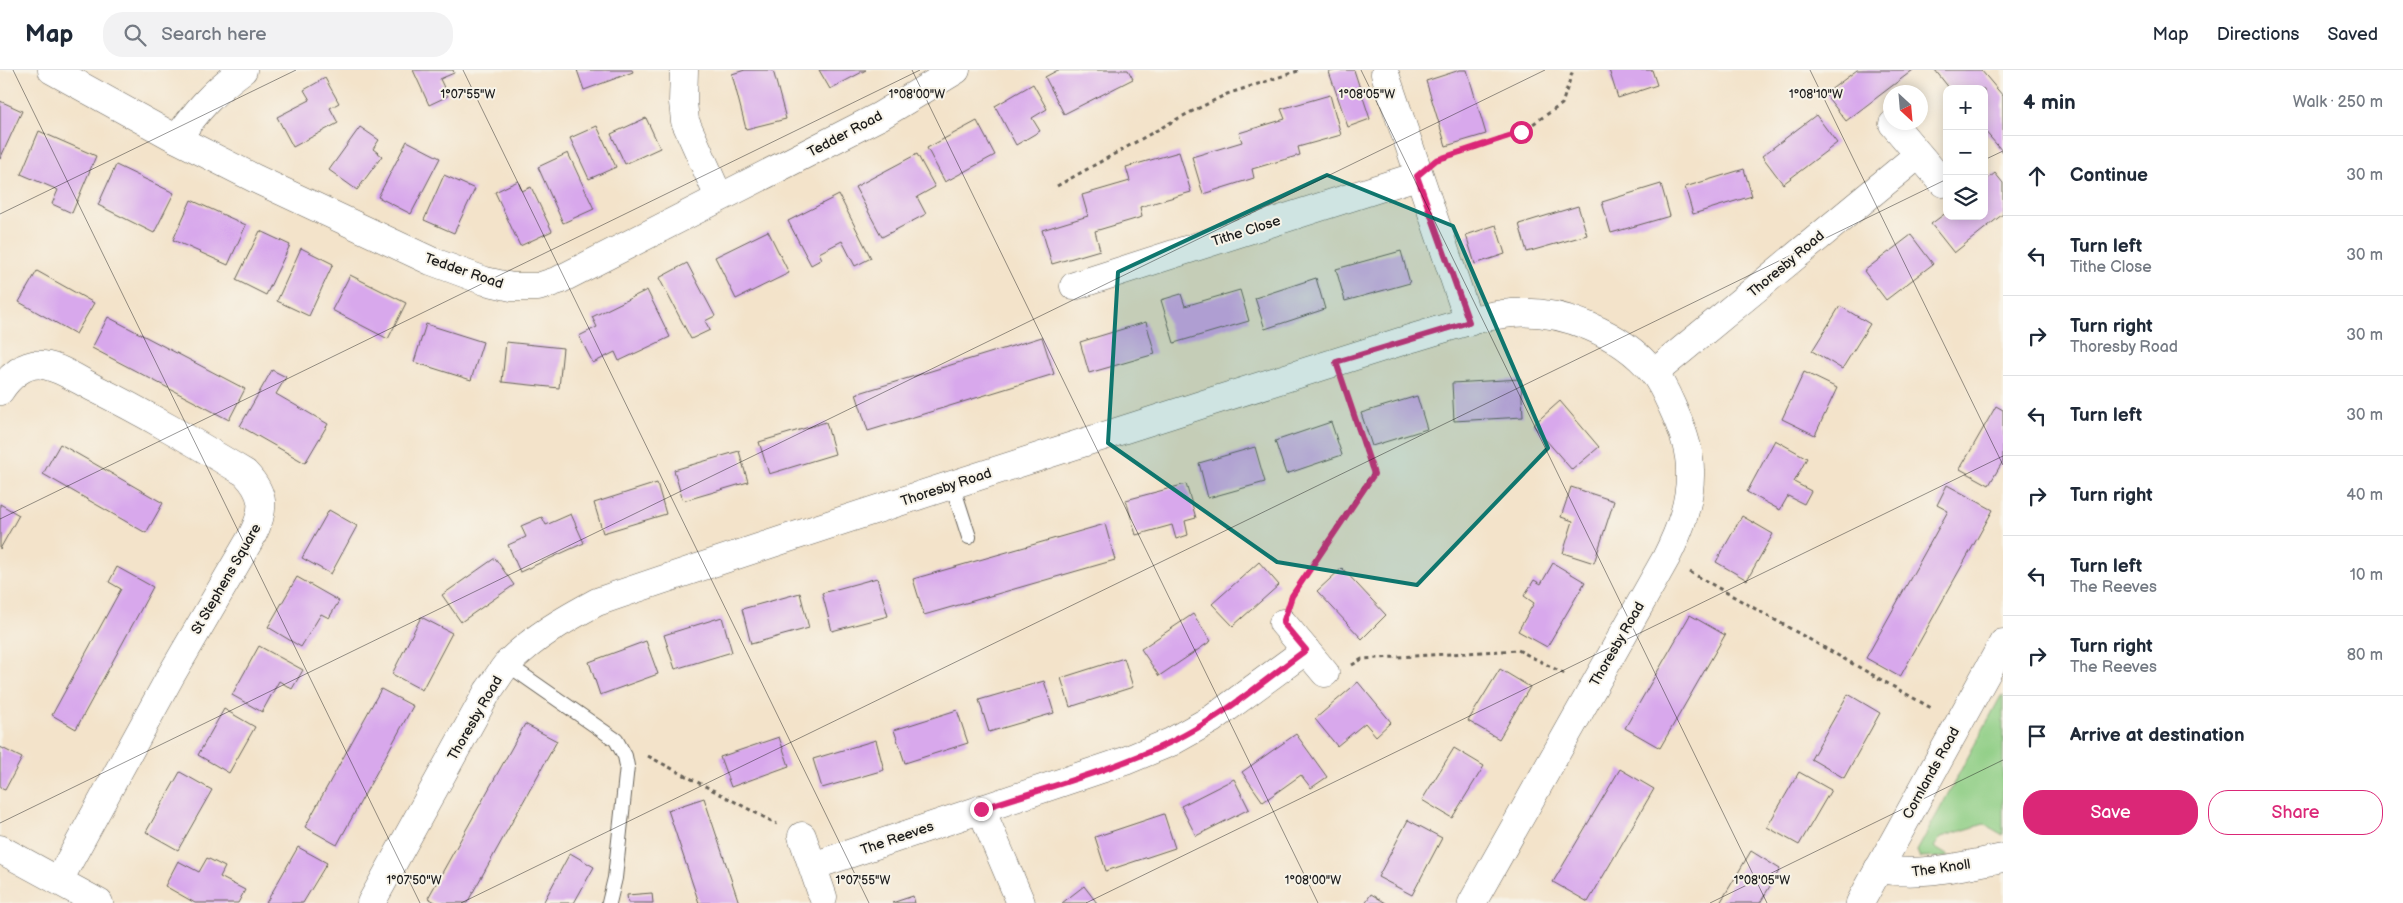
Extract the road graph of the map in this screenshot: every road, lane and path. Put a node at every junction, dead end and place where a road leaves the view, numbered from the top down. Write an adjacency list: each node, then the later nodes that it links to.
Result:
1 (52, 70): 9 (street, Tedder Road)
2 (242, 70): 9 (street)
3 (684, 70): 14 (street)
4 (956, 70): 14 (street, Tedder Road)
5 (1301, 70): 13 (path)
6 (1573, 70): 11 (path)
7 (1384, 74): 11 (street)
8 (1898, 130): 10 (street)
9 (177, 139): 14 (street, Tedder Road)
10 (1918, 155): 12 (street); 18 (street, Thoresby Road)
11 (1417, 176): 15 (street, Tithe Close); 16 (street)
12 (1943, 183)
13 (1057, 186)
14 (718, 197)
15 (1074, 286)
16 (1469, 322): 17 (street, Thoresby Road); 18 (street, Thoresby Road)
17 (1336, 362): 20 (street, Thoresby Road); 23 (path)
18 (1654, 373): 22 (street, Thoresby Road)
19 (0, 391): 37 (street, St Stephens Square)
20 (952, 484): 21 (lane); 26 (street, Thoresby Road)
21 (969, 537)
22 (1666, 558): 28 (street, Thoresby Road); 29 (path)
23 (1283, 623): 24 (street)
24 (1306, 650): 27 (street); 31 (street, The Reeves)
25 (2000, 654): 29 (street, Cornlands Road)
26 (507, 664): 30 (lane); 40 (street, Thoresby Road)
27 (1325, 673): 28 (path)
28 (1592, 688): 43 (street, Thoresby Road)
29 (1958, 723): 36 (street, Cornlands Road)
30 (616, 740): 32 (path); 41 (lane)
31 (981, 809): 35 (street, The Reeves); 42 (street)
32 (802, 836): 35 (street)
33 (0, 849): 37 (street)
34 (2003, 858): 36 (street, The Knoll)
35 (813, 866): 38 (street)
36 (1878, 869): 44 (street, Cornlands Road)
37 (58, 880): 39 (street)
38 (823, 897)
39 (99, 903)
40 (371, 903)
41 (609, 903)
42 (1020, 903)
43 (1472, 903)
44 (1860, 903)

